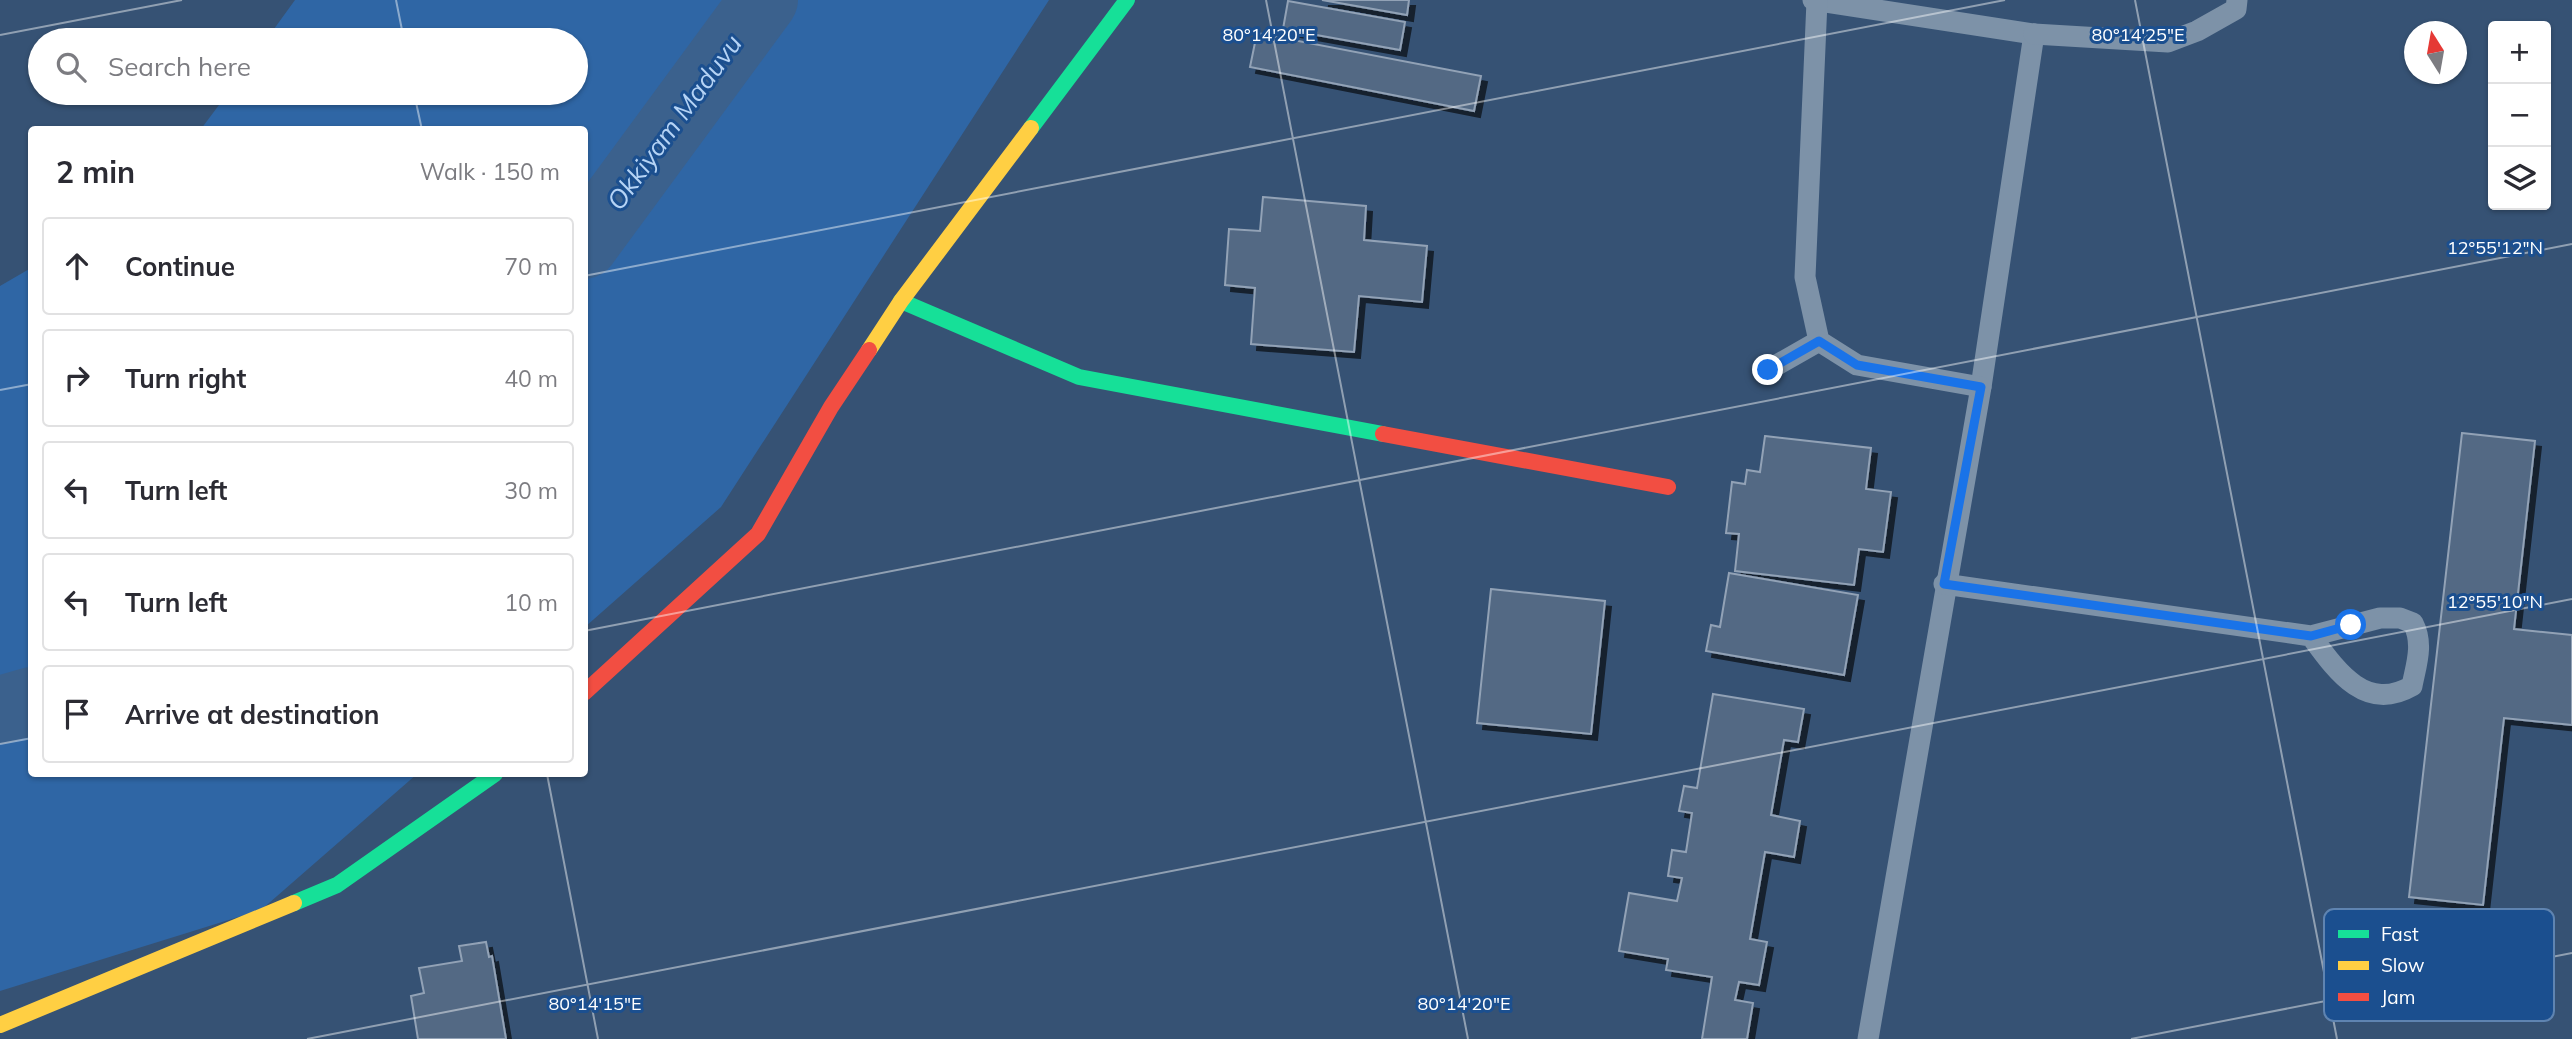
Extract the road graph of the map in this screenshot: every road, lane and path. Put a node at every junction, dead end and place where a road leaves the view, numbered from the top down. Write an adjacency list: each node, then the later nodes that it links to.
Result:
1 (1127, 0): 5 (street)
2 (1814, 0): 4 (lane); 6 (lane)
3 (2237, 0): 4 (lane)
4 (2034, 34): 8 (lane)
5 (901, 301): 9 (street); 12 (street)
6 (1819, 341): 7 (lane); 8 (lane)
7 (1768, 370)
8 (1981, 387): 10 (lane)
9 (1668, 487)
10 (1944, 584): 11 (lane); 15 (lane)
11 (2311, 636): 11 (lane)
12 (588, 689)
13 (491, 777): 14 (street)
14 (0, 1025)
15 (1868, 1039)

